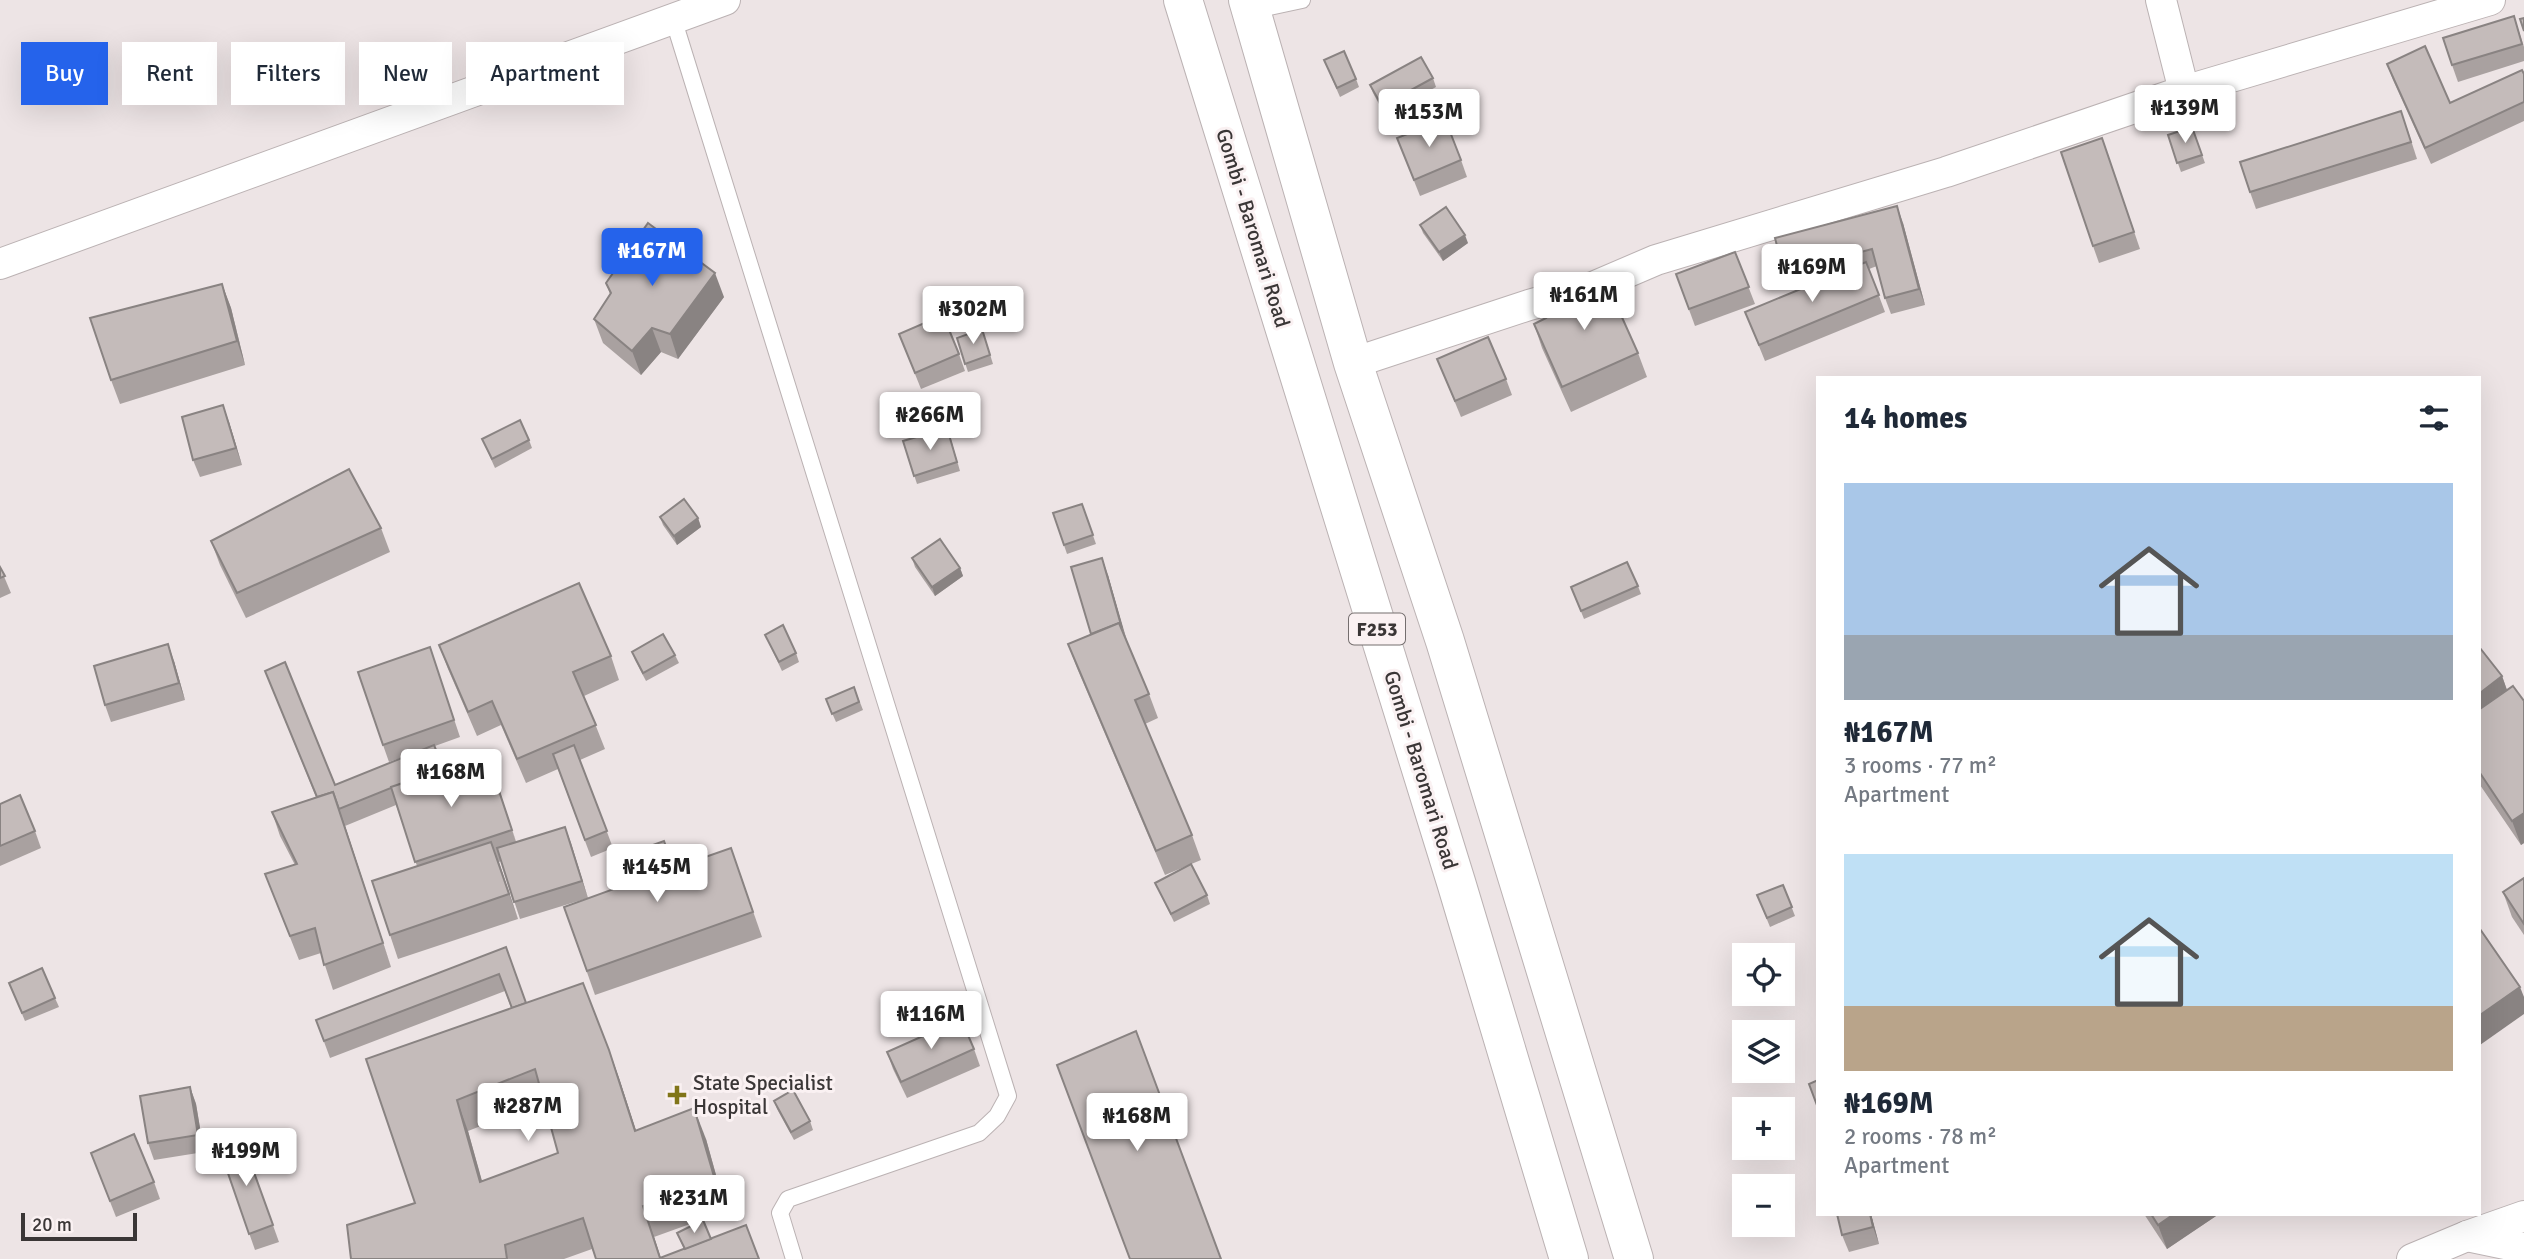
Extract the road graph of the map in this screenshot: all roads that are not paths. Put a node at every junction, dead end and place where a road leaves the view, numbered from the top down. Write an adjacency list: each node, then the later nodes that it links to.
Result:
1 (725, 0): 7 (street)
2 (1183, 0): 15 (main road, Gombi - Baromari Road / F253)
3 (1302, 0): 6 (lane)
4 (2161, 0): 8 (street)
5 (2490, 0): 8 (street)
6 (1249, 6): 10 (main road, F253)
7 (673, 19): 9 (street); 14 (lane)
8 (2184, 91): 10 (street)
9 (0, 264)
10 (1353, 363): 16 (main road, F253)
11 (2524, 1216): 12 (street)
12 (2467, 1236): 13 (street); 17 (street)
13 (2524, 1248)
14 (794, 1259)
15 (1569, 1259)
16 (1633, 1259)
17 (2412, 1259)

